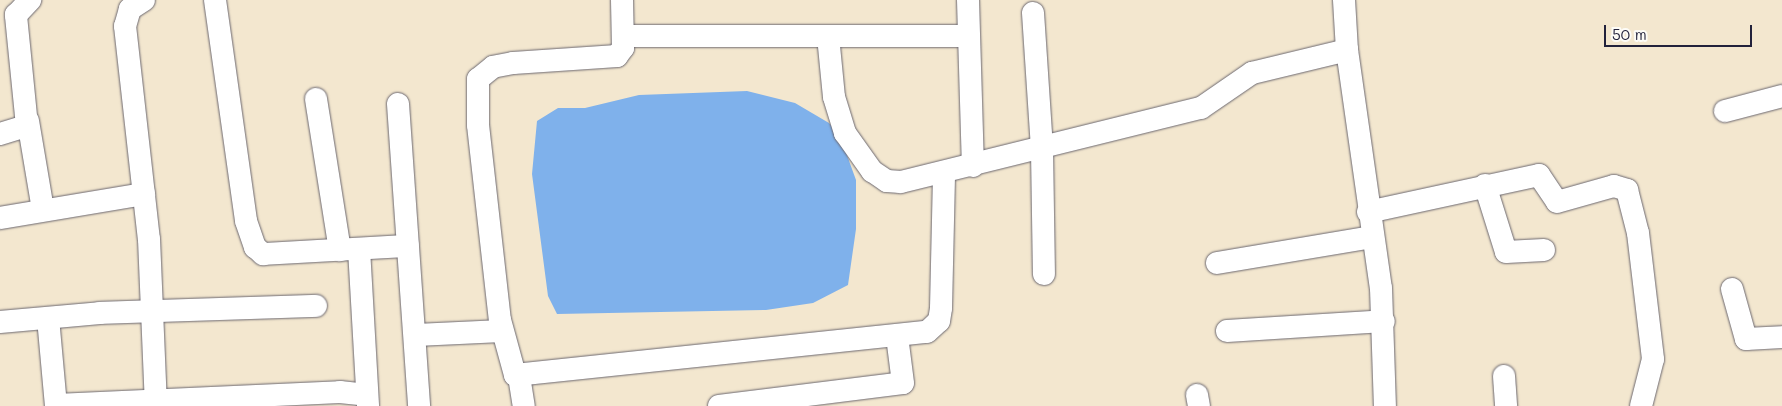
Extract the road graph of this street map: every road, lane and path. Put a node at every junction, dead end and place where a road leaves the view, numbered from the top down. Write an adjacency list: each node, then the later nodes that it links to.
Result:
1 (30, 0): 16 (street)
2 (144, 0): 22 (street)
3 (215, 0): 28 (street)
4 (622, 0): 8 (street)
5 (968, 0): 10 (street)
6 (1344, 0): 11 (street)
7 (1033, 13): 18 (street)
8 (623, 36): 9 (street); 38 (street)
9 (828, 36): 10 (street); 20 (street)
10 (969, 36): 19 (street)
11 (1347, 50): 18 (street); 24 (street)
12 (1782, 96): 15 (street)
13 (316, 99): 28 (street)
14 (398, 104): 27 (street)
15 (1724, 111)
16 (28, 121): 17 (street); 23 (street)
17 (0, 134)
18 (1042, 150): 19 (street); 31 (street)
19 (973, 166): 20 (street)
20 (944, 172): 41 (street)
21 (1485, 185): 24 (street); 29 (street); 53 (street)
22 (144, 194): 23 (street); 34 (street)
23 (43, 210): 25 (street)
24 (1368, 212): 26 (street)
25 (0, 218)
26 (1373, 237): 30 (street); 36 (street)
27 (408, 246): 28 (street); 40 (street)
28 (349, 249): 45 (street)
29 (1544, 250)
30 (1217, 263)
31 (1044, 274)
32 (1732, 289): 42 (street)
33 (316, 306): 34 (street)
34 (150, 311): 35 (street); 46 (street)
35 (48, 318): 37 (street); 47 (street)
36 (1384, 321): 39 (street); 51 (street)
37 (0, 322)
38 (502, 331): 40 (street); 43 (street)
39 (1227, 331)
40 (416, 335): 48 (street)
41 (897, 336): 43 (street); 50 (street)
42 (1782, 337)
43 (520, 376): 49 (street)
44 (1504, 376): 52 (street)
45 (367, 400): 46 (street)
46 (155, 402): 47 (street)
47 (56, 406)
48 (419, 406)
49 (524, 406)
50 (719, 406)
51 (1385, 406)
52 (1506, 406)
53 (1641, 406)

